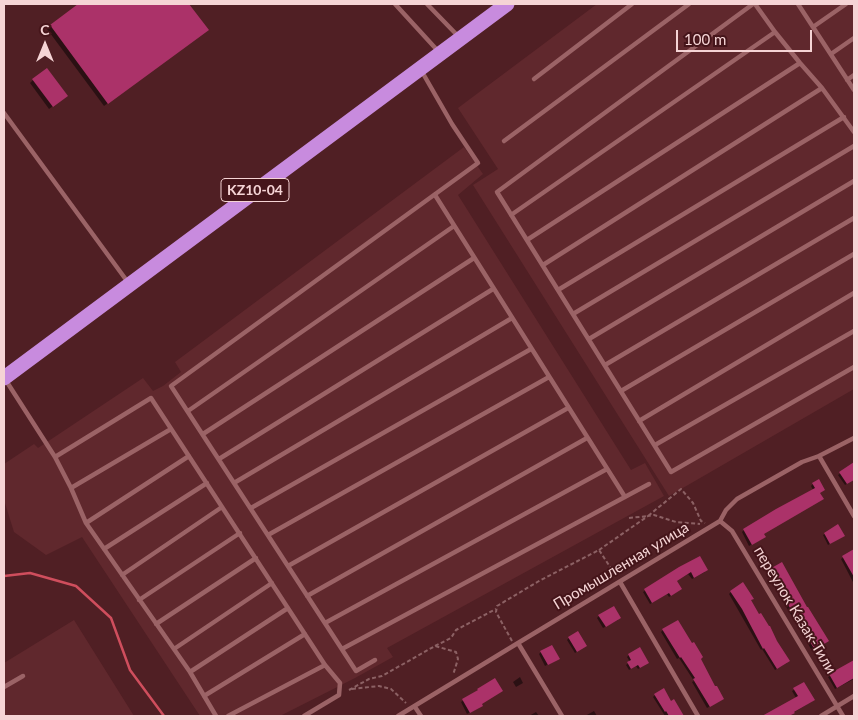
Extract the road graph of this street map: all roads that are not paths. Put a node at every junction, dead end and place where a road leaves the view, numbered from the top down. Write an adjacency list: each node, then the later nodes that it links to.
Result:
1 (395, 4): 13 (lane)
2 (427, 4): 12 (lane)
3 (507, 4): 12 (highway, KZ10-04)
4 (632, 4): 18 (lane)
5 (689, 4): 25 (lane)
6 (754, 4): 10 (lane); 29 (lane)
7 (798, 4): 9 (lane)
8 (846, 4): 9 (lane)
9 (813, 27): 14 (lane)
10 (775, 32): 15 (lane); 29 (lane)
11 (854, 38): 14 (lane)
12 (460, 39): 13 (highway, KZ10-04)
13 (440, 54): 16 (highway, KZ10-04)
14 (831, 54): 19 (lane)
15 (800, 63): 20 (lane); 32 (lane)
16 (420, 69): 28 (lane); 36 (highway, KZ10-04)
17 (854, 75): 19 (lane)
18 (534, 79)
19 (848, 80): 21 (lane)
20 (822, 88): 23 (lane); 35 (lane)
21 (854, 90)
22 (4, 113): 36 (lane)
23 (844, 117): 24 (lane); 38 (lane)
24 (854, 132)
25 (504, 141)
26 (854, 146): 40 (lane)
27 (854, 182): 43 (lane)
28 (435, 195): 31 (lane); 51 (lane)
29 (511, 215): 32 (lane)
30 (854, 218): 45 (lane)
31 (454, 226): 34 (lane); 51 (lane)
32 (527, 240): 35 (lane)
33 (854, 254): 49 (lane)
34 (474, 258): 37 (lane); 54 (lane)
35 (543, 265): 38 (lane)
36 (129, 284): 48 (highway, KZ10-04)
37 (494, 289): 41 (lane); 61 (lane)
38 (558, 290): 40 (lane)
39 (854, 293): 52 (lane)
40 (573, 314): 43 (lane)
41 (512, 318): 44 (lane); 64 (lane)
42 (854, 331): 57 (lane)
43 (588, 339): 45 (lane)
44 (531, 348): 47 (lane); 69 (lane)
45 (605, 365): 49 (lane)
46 (854, 367): 57 (lane)
47 (549, 377): 50 (lane); 74 (lane)
48 (4, 378): 60 (lane)
49 (621, 392): 52 (lane)
50 (568, 408): 55 (lane); 77 (lane)
51 (188, 411): 54 (lane)
52 (639, 421): 57 (lane)
53 (171, 429): 58 (lane); 60 (lane); 66 (lane)
54 (203, 434): 61 (lane)
55 (587, 438): 62 (lane); 81 (lane)
56 (854, 438): 59 (lane, Промышленная улица)
57 (655, 445)
58 (189, 456): 63 (lane); 72 (lane)
59 (819, 456): 70 (lane); 71 (lane, Промышленная улица)
60 (55, 457): 66 (lane)
61 (219, 459): 64 (lane)
62 (607, 469): 67 (lane); 85 (lane)
63 (207, 483): 68 (lane); 75 (lane)
64 (234, 483): 69 (lane)
65 (649, 484): 67 (lane)
66 (71, 488): 72 (lane)
67 (624, 497): 89 (lane)
68 (222, 507): 73 (lane); 78 (lane)
69 (251, 508): 74 (lane)
70 (854, 516)
71 (720, 521): 79 (lane, Промышленная улица); 97 (lane, переулок Казак-Тили)
72 (86, 523): 75 (lane)
73 (240, 533): 76 (lane); 82 (lane)
74 (268, 535): 77 (lane)
75 (104, 549): 78 (lane)
76 (256, 558): 80 (lane); 84 (lane)
77 (288, 566): 81 (lane)
78 (122, 575): 82 (lane)
79 (620, 582): 87 (lane, Промышленная улица); 105 (lane)
80 (272, 583): 83 (lane); 88 (lane)
81 (307, 596): 85 (lane)
82 (139, 600): 84 (lane)
83 (288, 608): 86 (lane); 92 (lane)
84 (156, 624): 88 (lane)
85 (325, 624): 89 (lane)
86 (305, 634): 91 (lane); 95 (lane)
87 (516, 644): 98 (lane, Промышленная улица); 104 (lane)
88 (174, 649): 92 (lane)
89 (342, 649): 90 (lane)
90 (375, 660)
91 (325, 664): 100 (lane); 101 (lane)
92 (190, 672): 95 (lane)
93 (23, 676): 94 (lane)
94 (4, 687)
95 (204, 696): 99 (lane)
96 (854, 696): 97 (lane)
97 (837, 706): 106 (lane); 107 (lane, переулок Казак-Тили)
98 (413, 708): 102 (lane, Промышленная улица); 103 (lane)
99 (216, 716)
100 (228, 716)
101 (304, 716)
102 (398, 716)
103 (421, 716)
104 (562, 716)
105 (698, 716)
106 (822, 716)
107 (843, 716)

